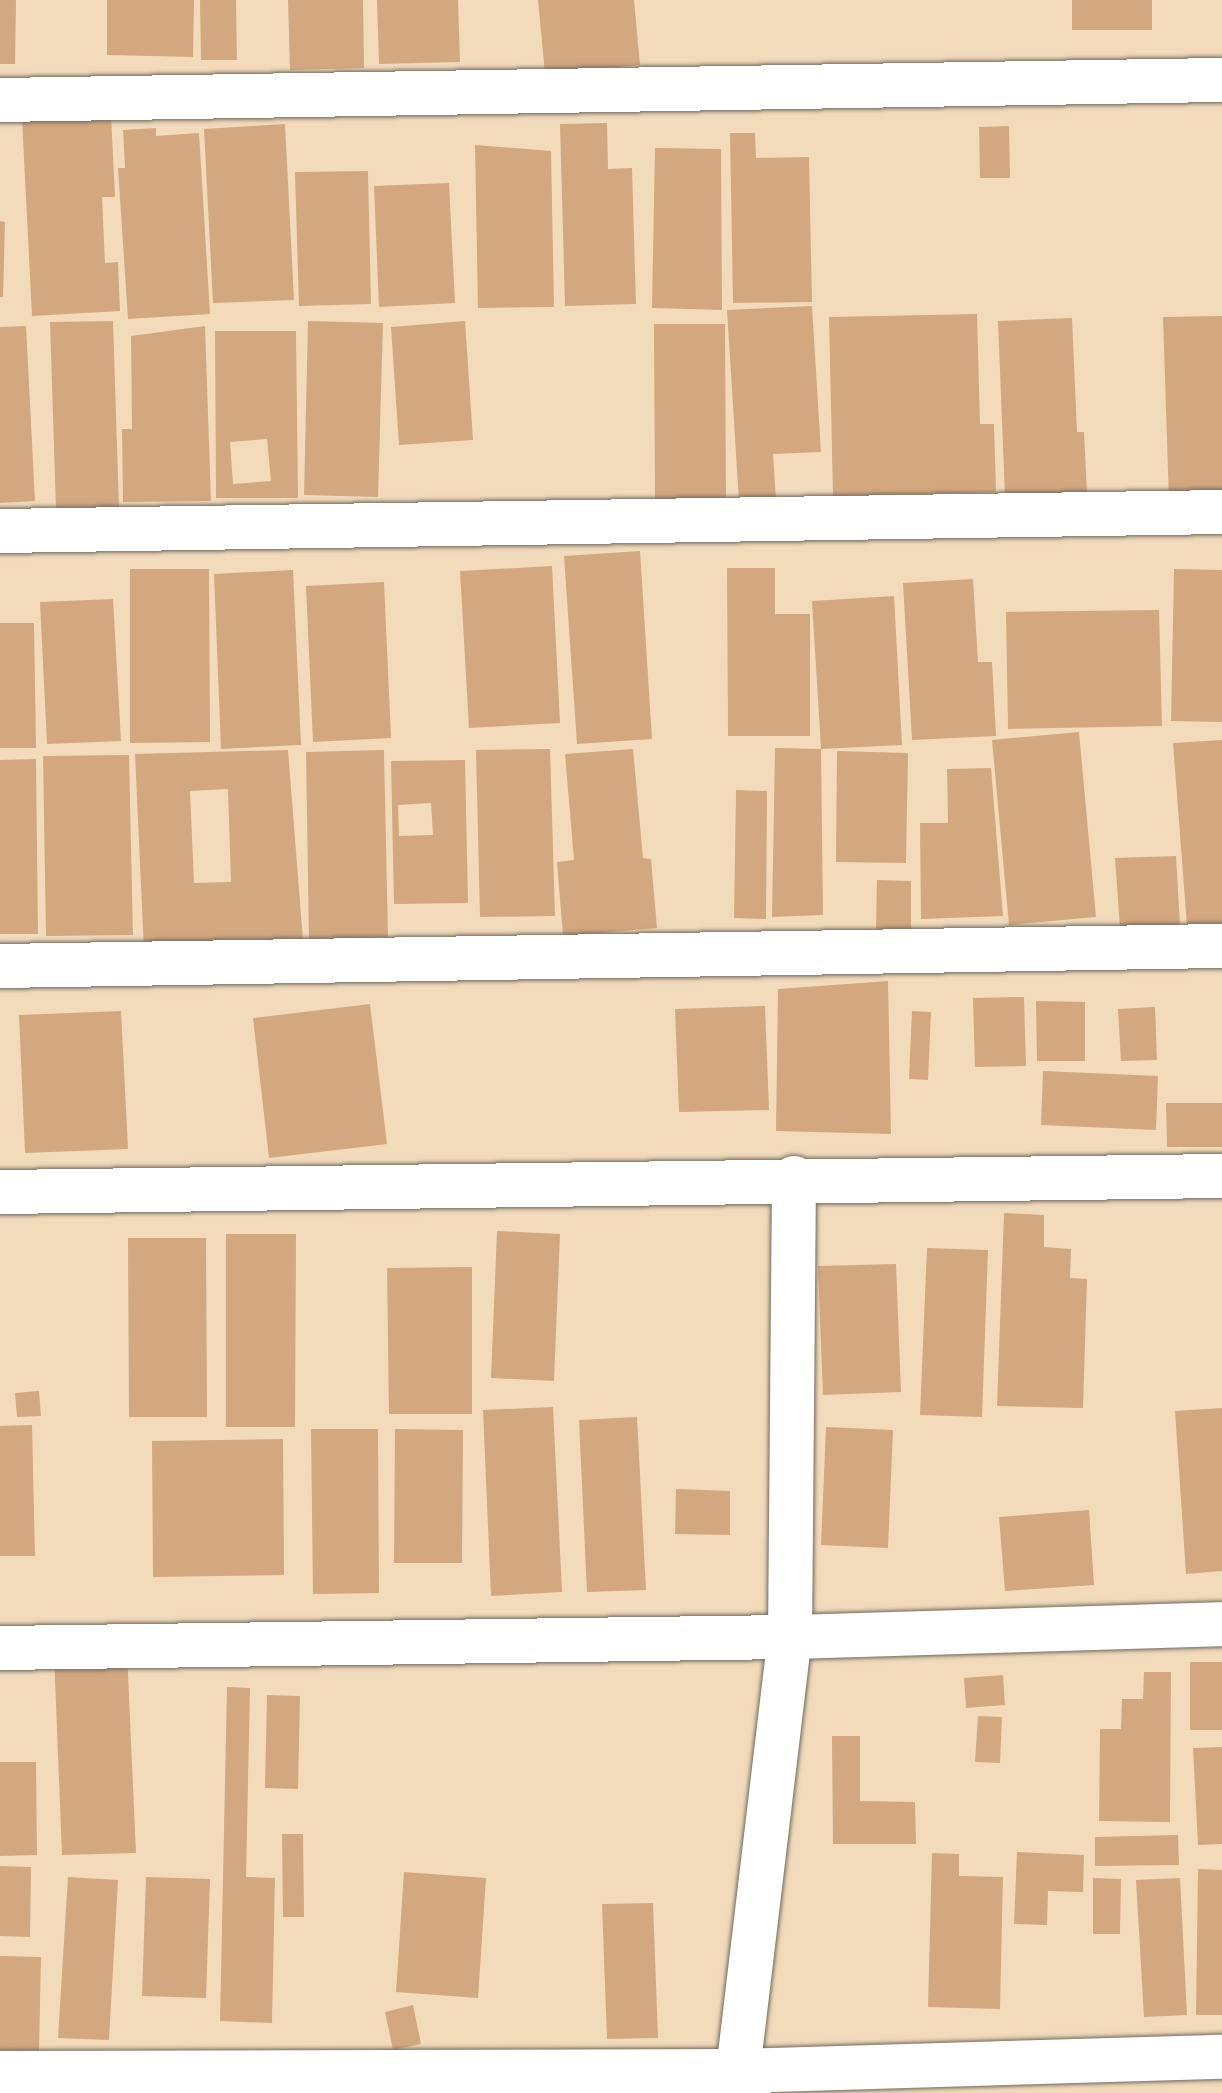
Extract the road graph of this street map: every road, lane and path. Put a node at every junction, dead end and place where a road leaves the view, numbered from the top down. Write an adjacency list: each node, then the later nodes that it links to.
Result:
1 (1222, 80): 2 (street)
2 (0, 100)
3 (1222, 512): 4 (street)
4 (0, 531)
5 (1222, 946): 6 (street)
6 (0, 966)
7 (1222, 1176): 8 (street)
8 (794, 1178): 9 (street); 11 (street)
9 (0, 1192)
10 (1222, 1624): 11 (street)
11 (790, 1637): 12 (street); 15 (street)
12 (0, 1648)
13 (1222, 2057): 15 (street)
14 (0, 2073): 15 (street)
15 (743, 2082)

